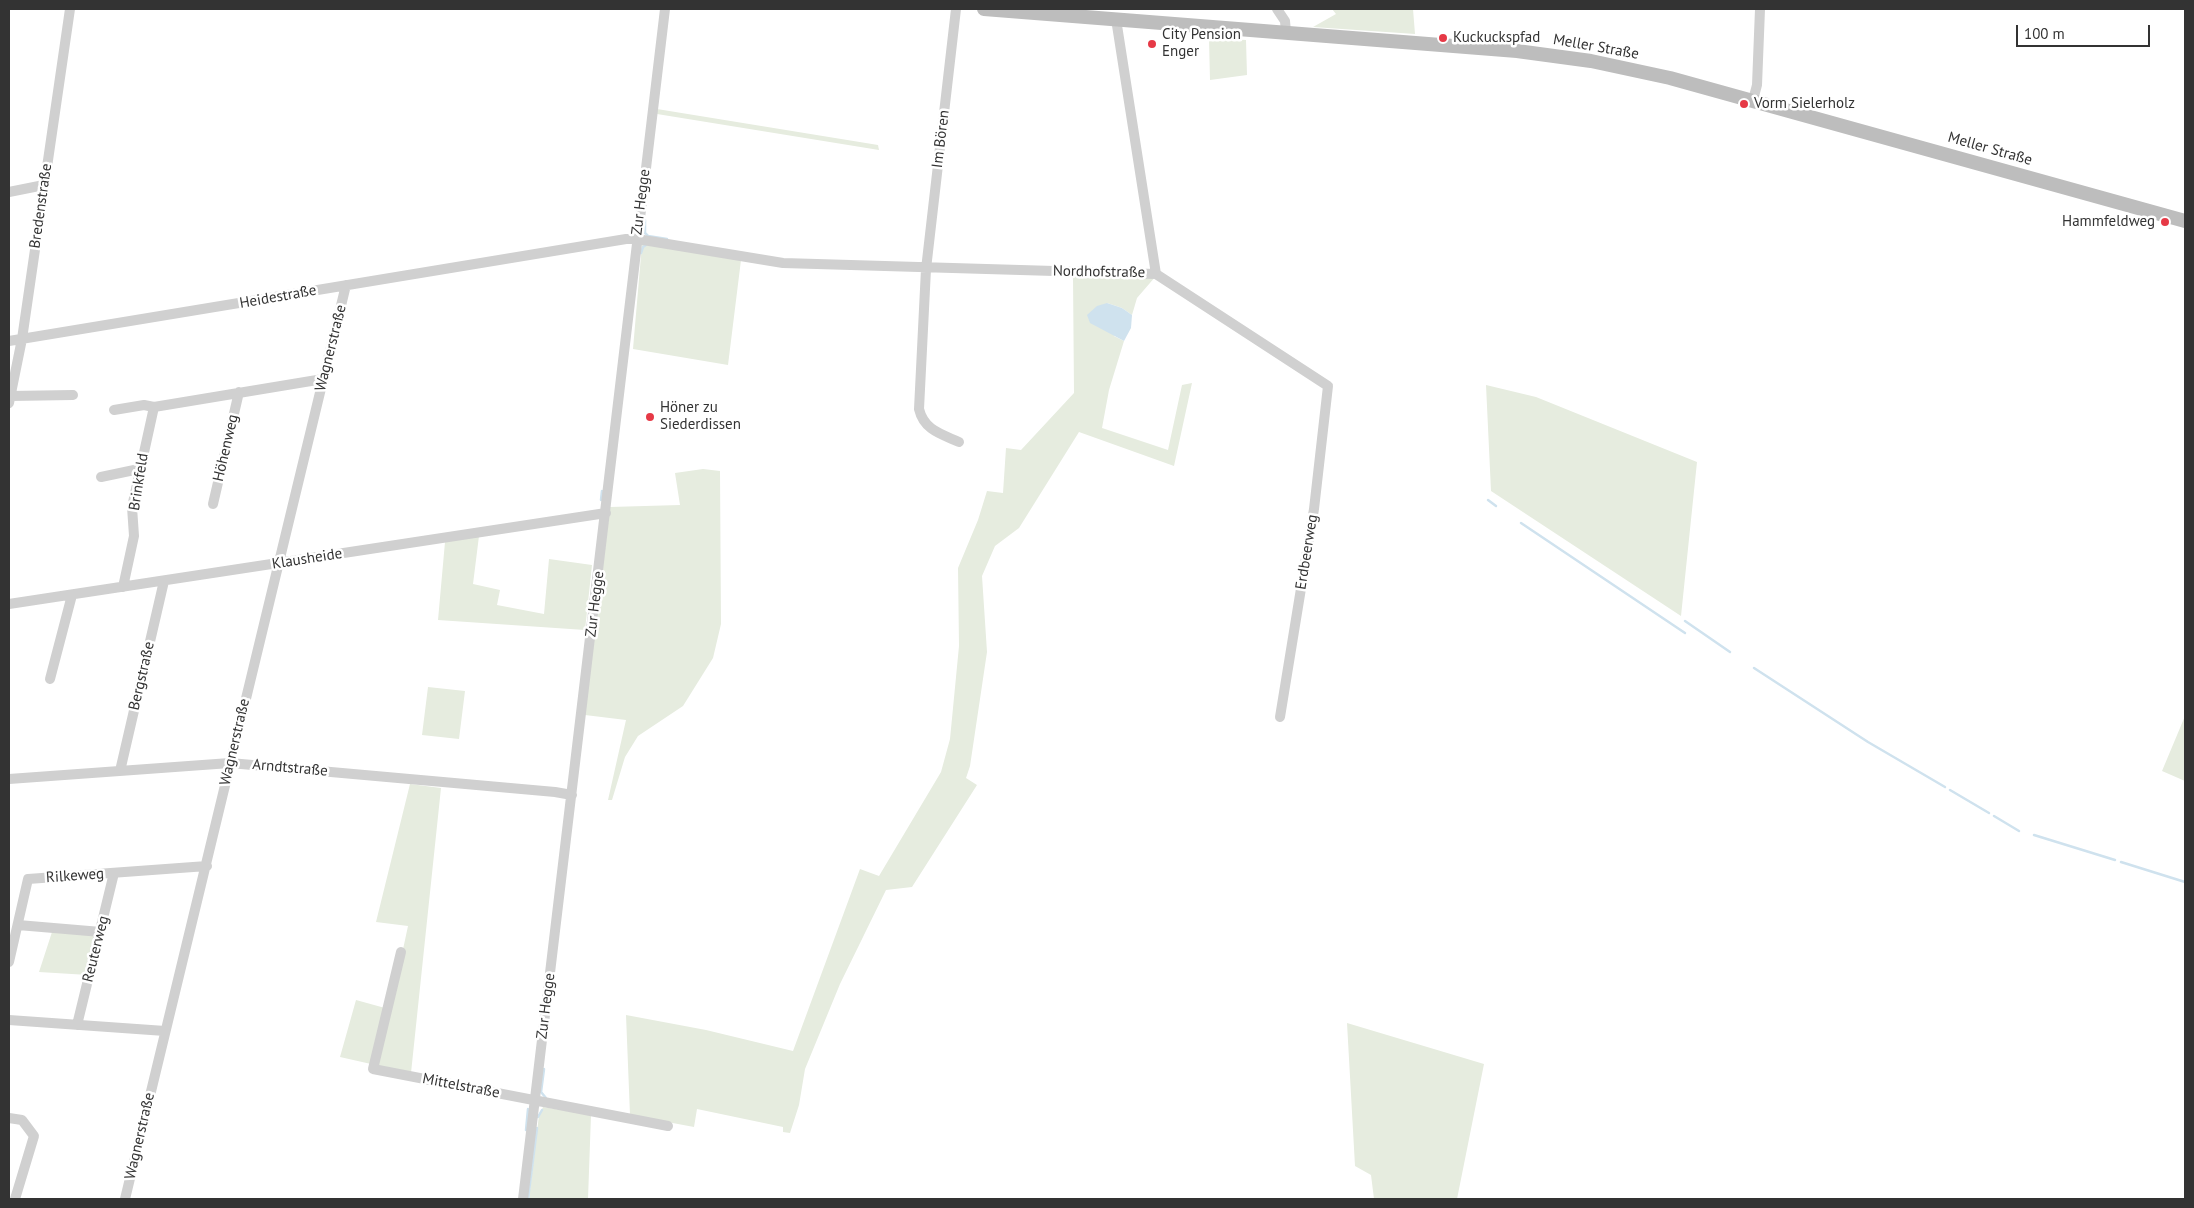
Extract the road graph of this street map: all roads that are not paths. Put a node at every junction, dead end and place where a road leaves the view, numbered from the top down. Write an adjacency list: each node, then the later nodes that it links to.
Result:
1 (70, 9): 10 (street, Bredenstraße)
2 (665, 9): 13 (street, Zur Hegge)
3 (956, 9): 14 (street, Im Bören)
4 (984, 9): 7 (main road, Meller Straße)
5 (1760, 9): 9 (street)
6 (1280, 10): 8 (street)
7 (1116, 19): 8 (main road, Meller Straße); 15 (street)
8 (1286, 32): 9 (main road, Meller Straße)
9 (1753, 100): 12 (main road, Meller Straße)
10 (44, 185): 11 (street); 17 (street, Bredenstraße)
11 (9, 192)
12 (2185, 220)
13 (636, 239): 14 (street, Nordhofstraße); 16 (street, Heidestraße); 30 (street, Zur Hegge)
14 (926, 269): 15 (street, Nordhofstraße); 26 (street)
15 (1156, 274): 20 (street, Nordhofstraße)
16 (346, 285): 17 (street, Heidestraße); 19 (street, Wagnerstraße)
17 (22, 338): 18 (street, Heidestraße); 23 (street, Bredenstraße)
18 (9, 341)
19 (323, 379): 21 (street); 31 (street, Wagnerstraße)
20 (1328, 386): 37 (street, Erdbeerweg)
21 (239, 392): 24 (street); 29 (street, Höhenweg)
22 (73, 395): 23 (street)
23 (10, 400)
24 (154, 407): 25 (street); 27 (street, Brinkfeld)
25 (114, 410)
26 (958, 442)
27 (139, 470): 28 (street); 33 (street, Brinkfeld)
28 (101, 477)
29 (214, 504)
30 (606, 513): 31 (street, Klausheide); 41 (street, Zur Hegge)
31 (279, 563): 32 (street, Klausheide); 38 (street, Wagnerstraße)
32 (164, 581): 33 (street, Klausheide); 39 (street, Bergstraße)
33 (123, 587): 34 (street, Klausheide)
34 (72, 595): 35 (street, Klausheide); 36 (street)
35 (9, 604)
36 (50, 679)
37 (1280, 717)
38 (230, 763): 39 (street, Arndtstraße); 41 (street, Arndtstraße); 42 (street, Wagnerstraße)
39 (120, 771): 40 (street, Arndtstraße)
40 (9, 779)
41 (572, 795): 51 (street, Zur Hegge)
42 (207, 866): 43 (street, Rilkeweg); 50 (street, Wagnerstraße)
43 (114, 873): 44 (street, Rilkeweg); 45 (street, Reuterweg)
44 (18, 925): 45 (street); 47 (street, Rilkeweg)
45 (101, 932): 49 (street, Reuterweg)
46 (400, 952): 51 (street, Mittelstraße)
47 (9, 962)
48 (9, 1020): 49 (street)
49 (77, 1025): 50 (street)
50 (165, 1031): 55 (street, Wagnerstraße)
51 (535, 1100): 53 (street, Mittelstraße); 56 (street, Zur Hegge)
52 (9, 1118): 54 (street)
53 (668, 1126)
54 (15, 1199)
55 (125, 1199)
56 (523, 1199)

